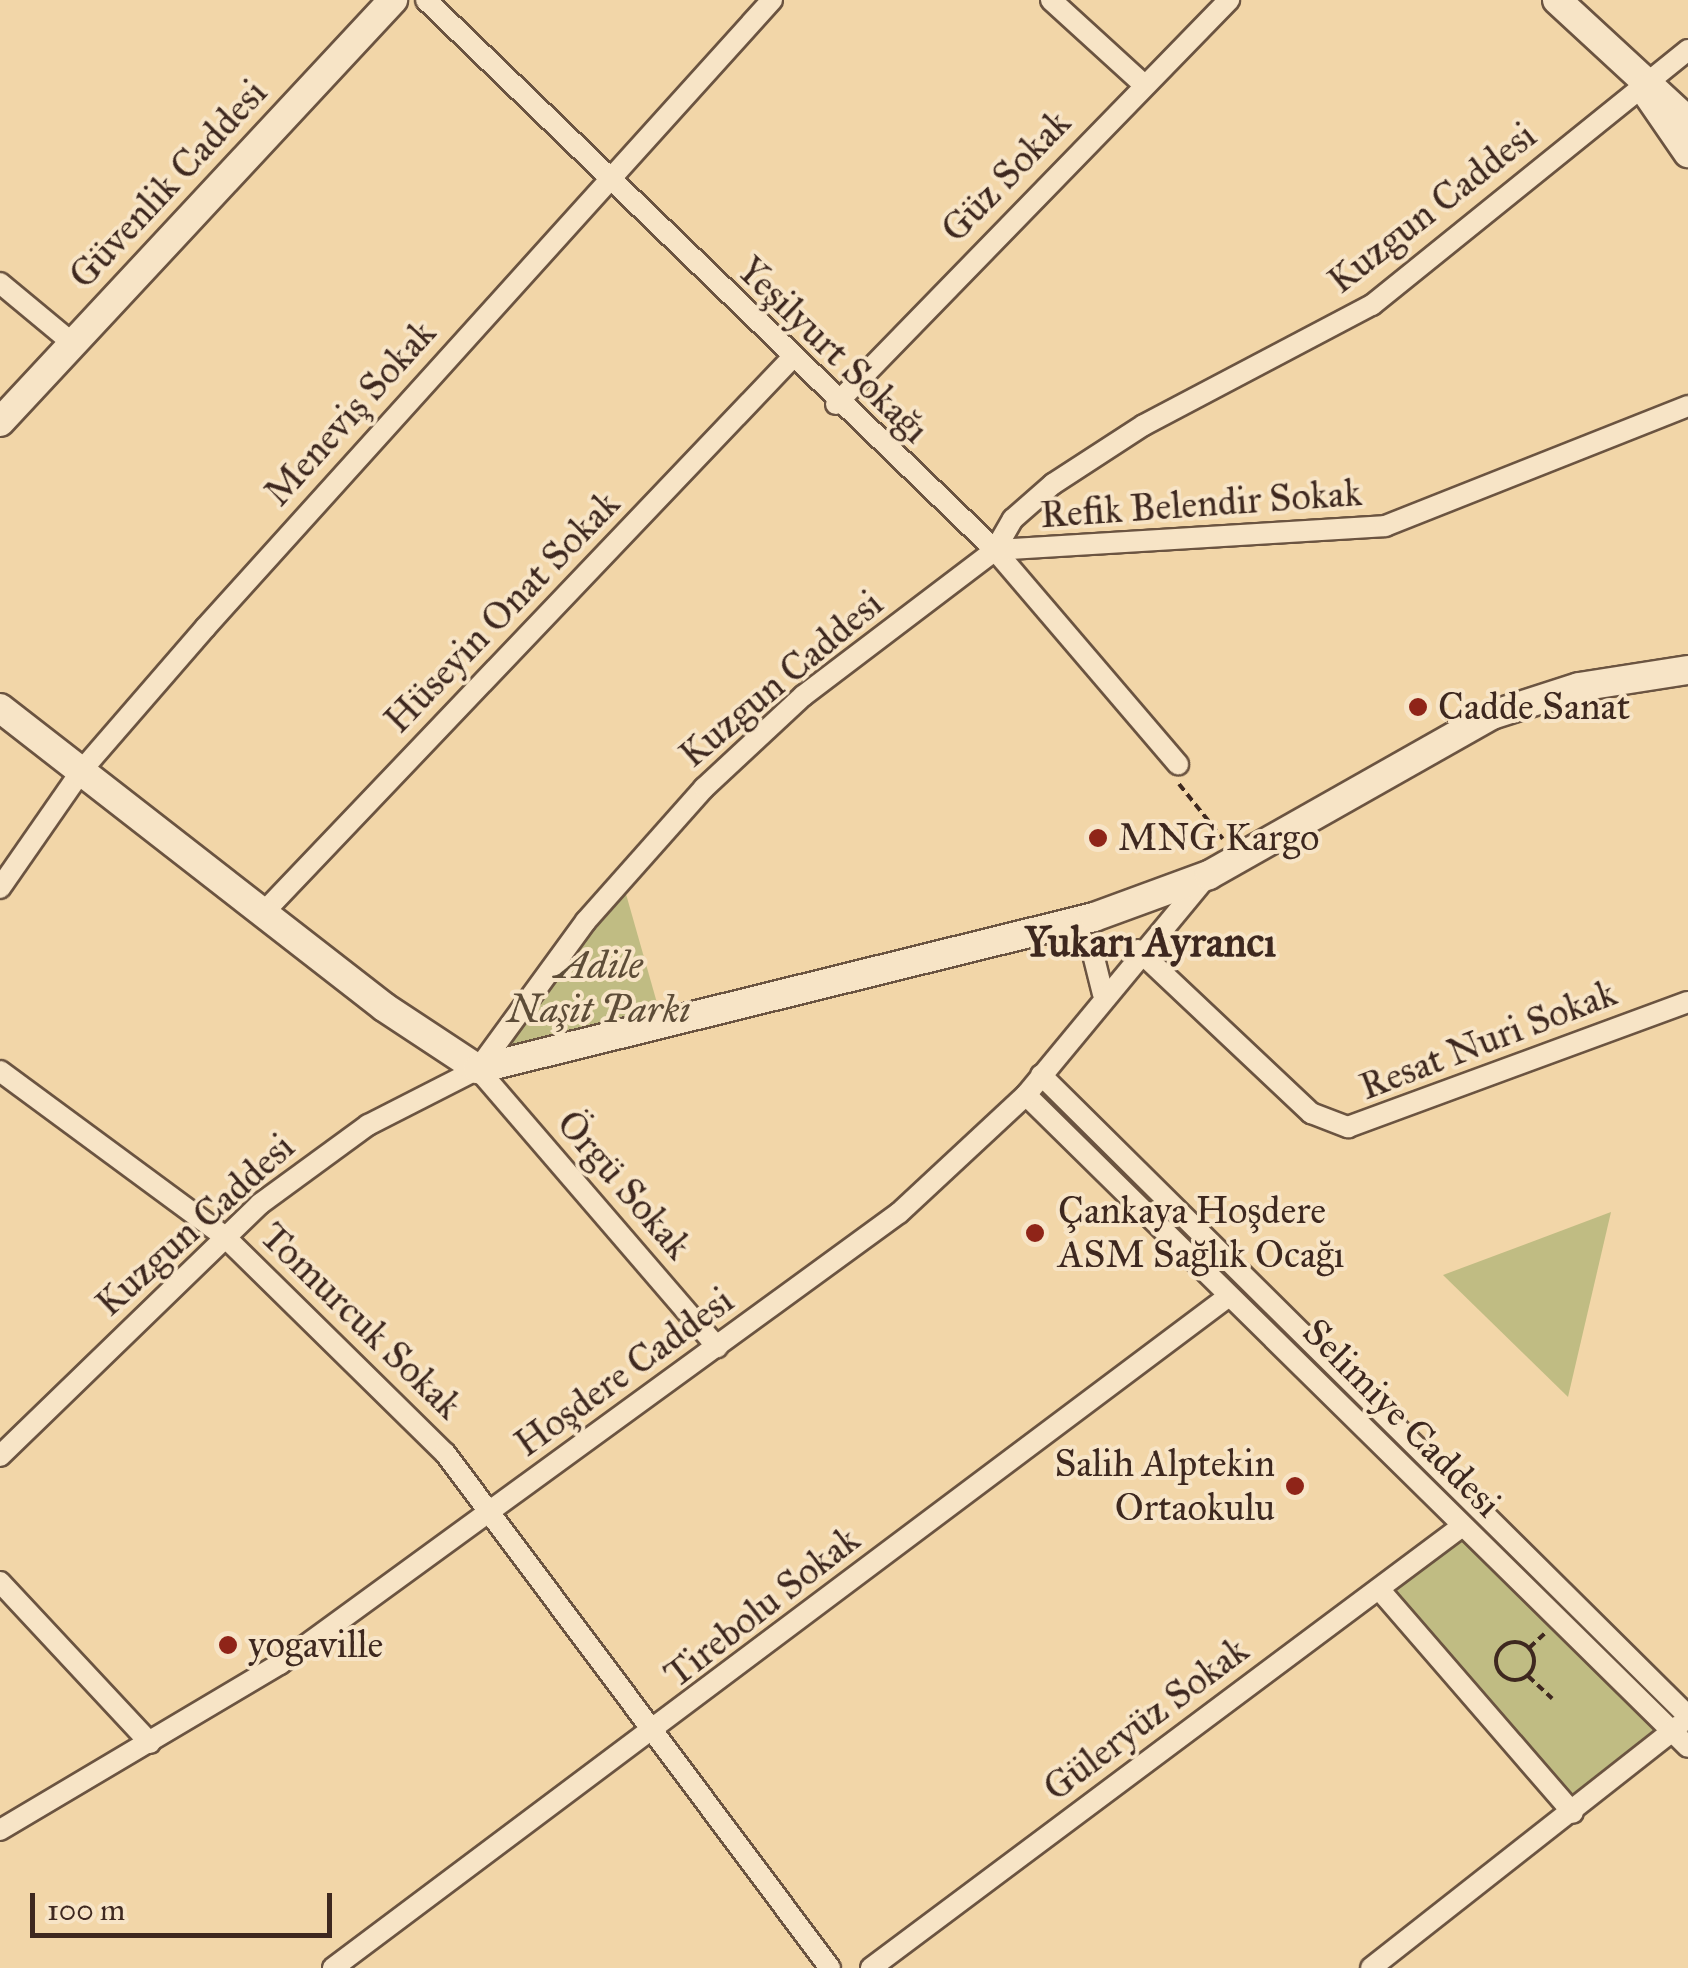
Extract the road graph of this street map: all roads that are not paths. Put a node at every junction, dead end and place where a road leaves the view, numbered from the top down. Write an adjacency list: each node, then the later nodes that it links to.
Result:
1 (393, 0): 14 (main road, Güvenlik Caddesi)
2 (426, 0): 12 (street, Yeşilyurt Sokağı)
3 (772, 0): 12 (street, Meneviş Sokak)
4 (1051, 0): 8 (street)
5 (1229, 0): 8 (street, Güz Sokak)
6 (1557, 0): 9 (main road)
7 (1688, 50): 9 (street, Kuzgun Caddesi)
8 (1144, 84): 16 (street, Güz Sokak)
9 (1644, 88): 10 (main road); 11 (main road); 19 (street, Kuzgun Caddesi)
10 (1688, 121)
11 (1688, 154)
12 (608, 180): 15 (street, Yeşilyurt Sokağı); 22 (street, Meneviş Sokak)
13 (0, 283): 14 (street)
14 (71, 342): 18 (main road, Güvenlik Caddesi)
15 (790, 360): 16 (street, Yeşilyurt Sokağı); 26 (street, Hüseyin Onat Sokak)
16 (836, 404): 19 (street, Yeşilyurt Sokağı)
17 (1688, 406): 19 (street, Refik Belendir Sokak)
18 (0, 422)
19 (995, 550): 23 (street, Yeşilyurt Sokağı); 31 (street, Kuzgun Caddesi)
20 (1688, 670): 24 (main road)
21 (0, 708): 22 (main road)
22 (82, 770): 25 (street, Meneviş Sokak); 26 (main road)
23 (1177, 772)
24 (1209, 875): 27 (main road); 28 (street, Hoşdere Caddesi)
25 (0, 888)
26 (264, 912): 31 (main road)
27 (1055, 928): 29 (street); 31 (main road)
28 (1138, 950): 29 (street, Hoşdere Caddesi); 30 (street, Resat Nuri Sokak)
29 (1103, 994): 33 (street, Hoşdere Caddesi)
30 (1688, 1002)
31 (478, 1068): 35 (street, Kuzgun Caddesi); 37 (street, Örgü Sokak)
32 (0, 1071): 35 (street, Tomurcuk Sokak)
33 (1041, 1075): 34 (street, Hoşdere Caddesi); 43 (street, Selimiye Caddesi)
34 (1026, 1094): 36 (street, Selimiye Caddesi); 37 (street, Hoşdere Caddesi)
35 (224, 1236): 38 (street, Kuzgun Caddesi); 39 (street, Tomurcuk Sokak)
36 (1229, 1296): 40 (street, Selimiye Caddesi); 44 (street, Tirebolu Sokak)
37 (717, 1347): 39 (street, Hoşdere Caddesi)
38 (0, 1456)
39 (495, 1510): 44 (street, Tomurcuk Sokak); 45 (street, Hoşdere Caddesi)
40 (1462, 1527): 42 (street, Güleryüz Sokak); 43 (street, Selimiye Caddesi)
41 (0, 1582): 45 (street)
42 (1379, 1589): 46 (street); 50 (street, Güleryüz Sokak)
43 (1684, 1728): 46 (street)
44 (655, 1734): 48 (street, Tirebolu Sokak); 49 (street, Tomurcuk Sokak)
45 (150, 1743): 47 (street, Hoşdere Caddesi)
46 (1572, 1812): 51 (street)
47 (0, 1830)
48 (333, 1968)
49 (830, 1968)
50 (871, 1968)
51 (1371, 1968)

